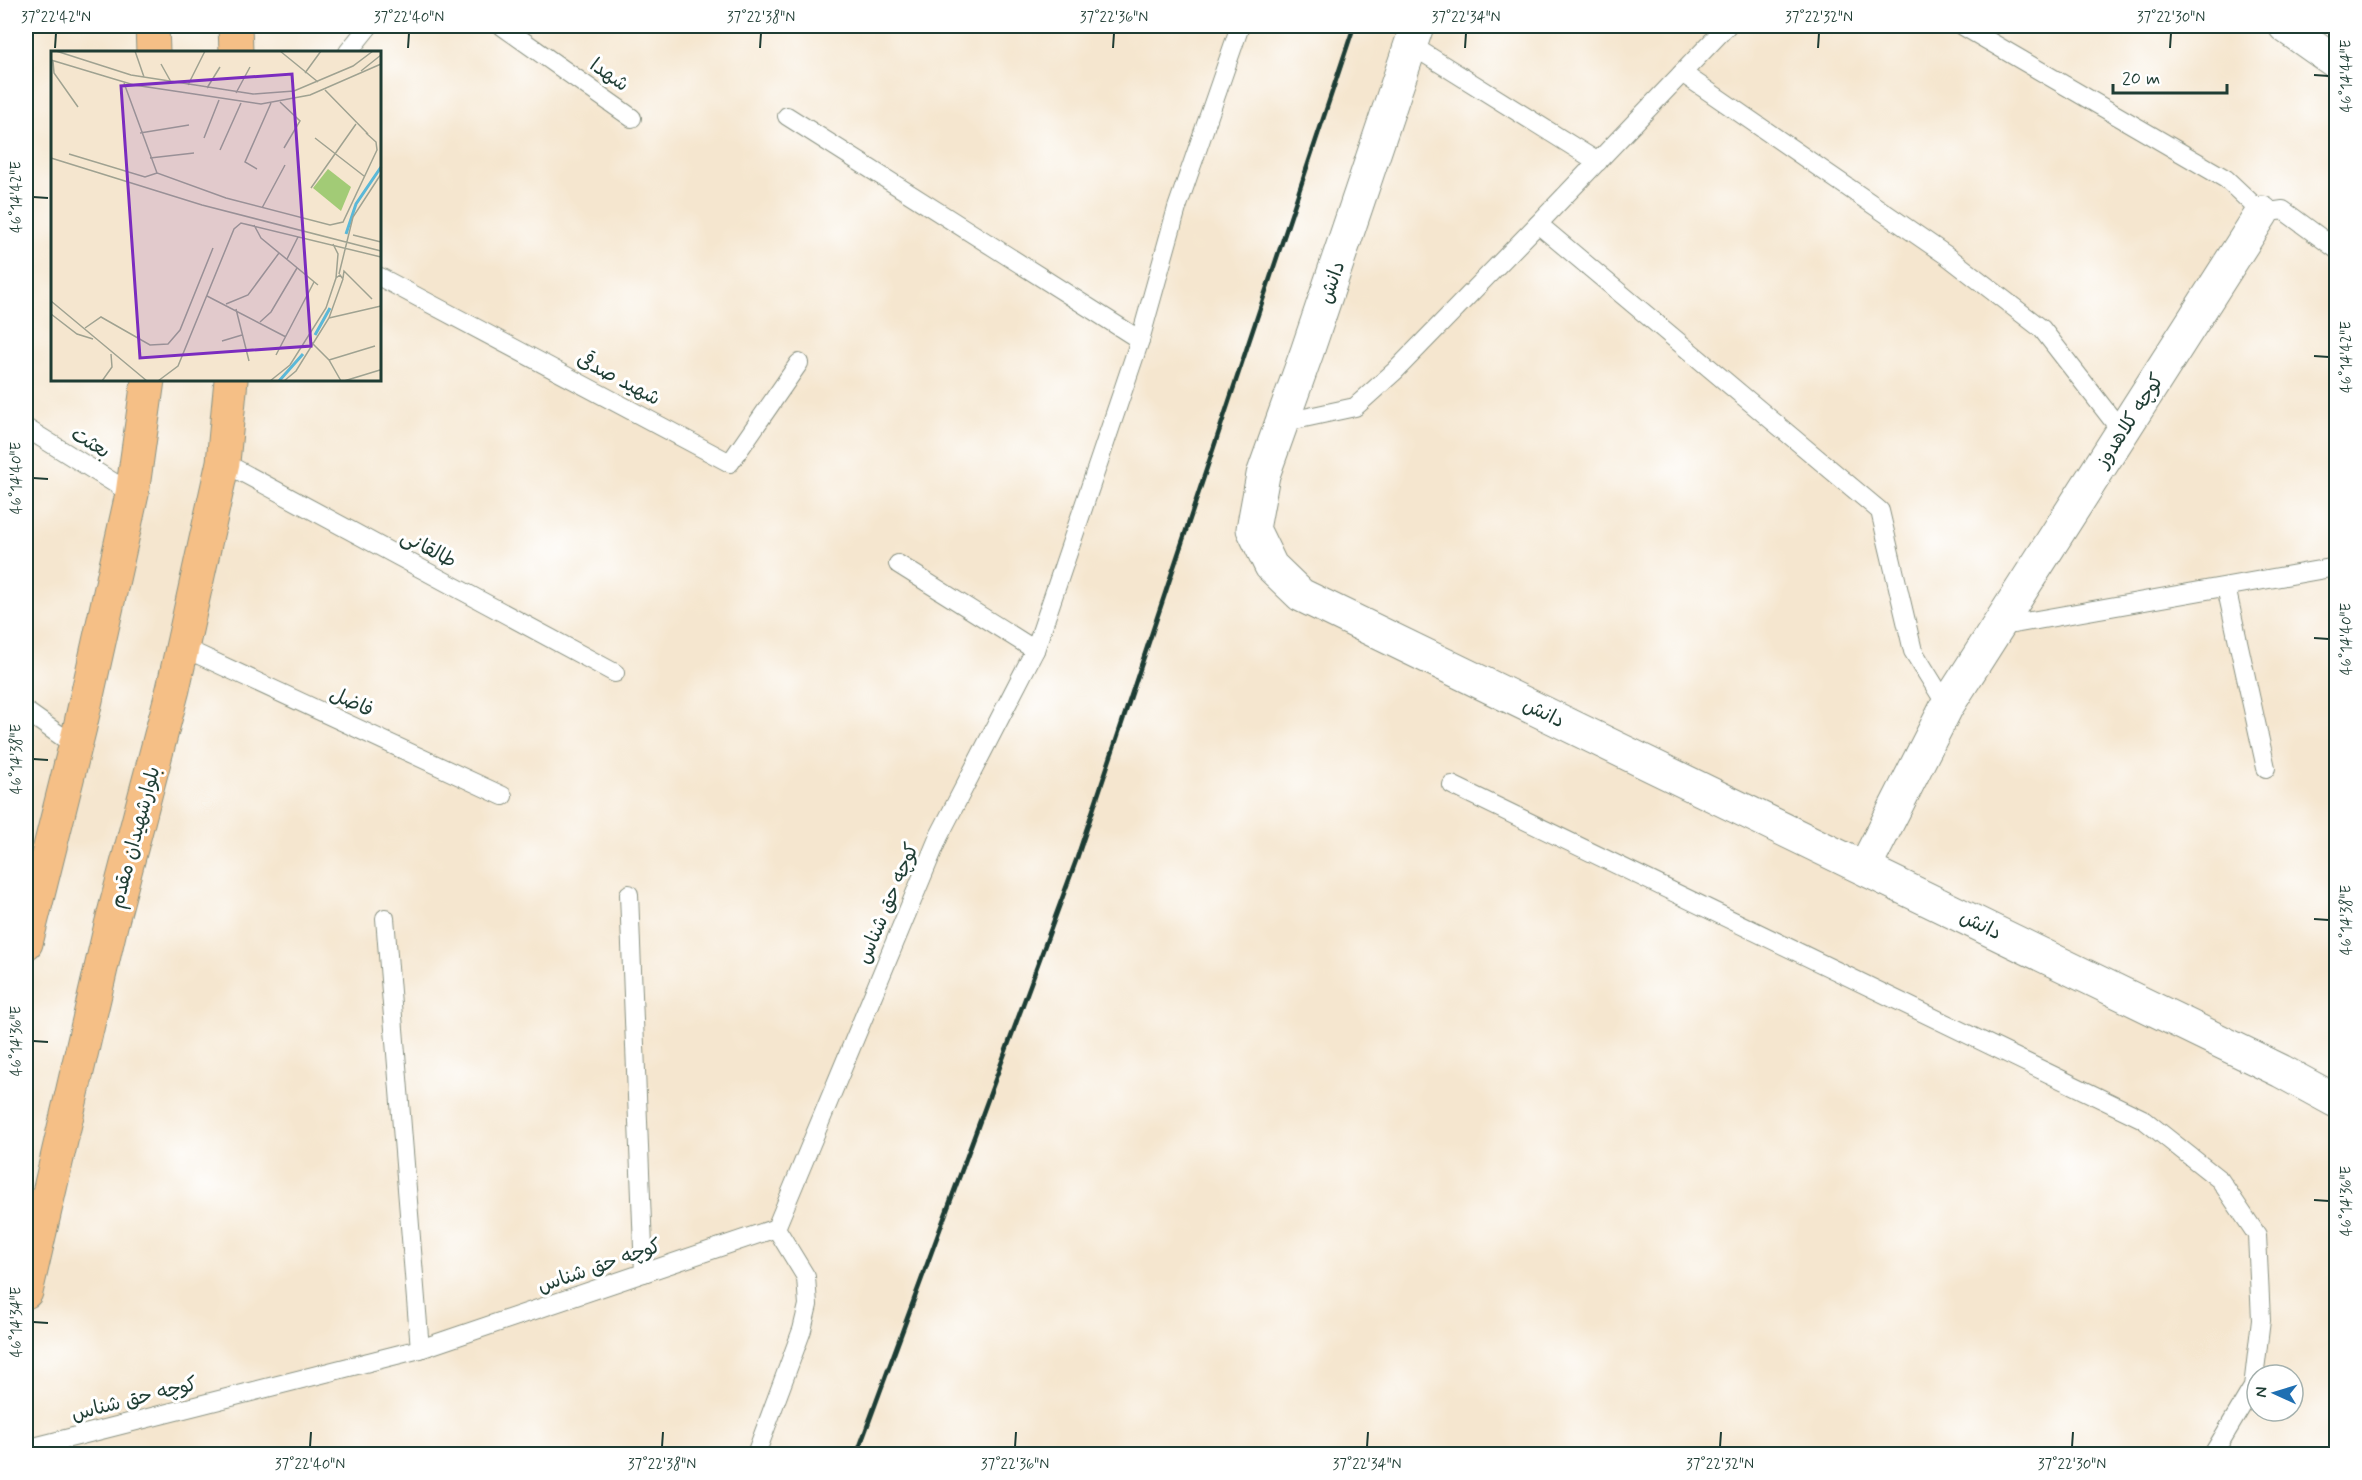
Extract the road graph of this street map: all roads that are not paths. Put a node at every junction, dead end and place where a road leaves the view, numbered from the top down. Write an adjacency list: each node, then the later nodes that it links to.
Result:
1 (152, 26): 10 (main road)
2 (235, 26): 11 (main road)
3 (369, 26): 12 (lane)
4 (502, 26): 16 (lane, شهدا)
5 (1239, 26): 22 (lane, کوچه حق شناس)
6 (1727, 26): 14 (lane)
7 (1963, 26): 18 (lane)
8 (2299, 29): 13 (street)
9 (1414, 35): 17 (lane); 26 (street, دانش)
10 (153, 51)
11 (236, 51)
12 (349, 51)
13 (2337, 62)
14 (1682, 73): 17 (lane); 28 (lane)
15 (787, 116): 22 (lane)
16 (632, 118)
17 (1598, 162): 19 (lane)
18 (2262, 213): 20 (lane); 28 (street, کوچه کلاهدوز)
19 (1539, 224): 26 (lane); 38 (lane)
20 (2337, 249)
21 (381, 278): 23 (lane, شهید صدقی)
22 (1140, 340): 36 (lane, کوچه حق شناس)
23 (799, 363)
24 (148, 381): 30 (main road)
25 (231, 381): 29 (main road, بلوارشهیدان مقدم)
26 (1281, 423): 44 (street, دانش)
27 (26, 428): 30 (lane, بعثت)
28 (2122, 432): 34 (street, کوچه کلاهدوز)
29 (223, 462): 35 (main road, بلوارشهیدان مقدم); 37 (lane, طالقانی)
30 (132, 494): 40 (main road)
31 (898, 564): 36 (lane)
32 (2337, 567): 33 (lane)
33 (2226, 587): 34 (lane); 41 (lane)
34 (1997, 627): 38 (street, کوچه کلاهدوز)
35 (182, 647): 43 (lane, فاضل); 52 (main road, بلوارشهیدان مقدم)
36 (1035, 650): 50 (lane, کوچه حق شناس)
37 (615, 673)
38 (1947, 706): 44 (street, کوچه کلاهدوز)
39 (26, 711): 40 (lane)
40 (75, 746): 46 (main road)
41 (2266, 768)
42 (1452, 785): 56 (lane)
43 (503, 796)
44 (1865, 867): 49 (street, دانش)
45 (629, 894): 51 (lane)
46 (30, 903): 48 (main road)
47 (385, 918): 53 (lane)
48 (26, 943)
49 (2337, 1101)
50 (776, 1228): 51 (lane, کوچه حق شناس); 55 (lane)
51 (644, 1273): 53 (lane, کوچه حق شناس)
52 (26, 1292)
53 (420, 1349): 54 (lane, کوچه حق شناس)
54 (26, 1449)
55 (756, 1455)
56 (2213, 1455)

